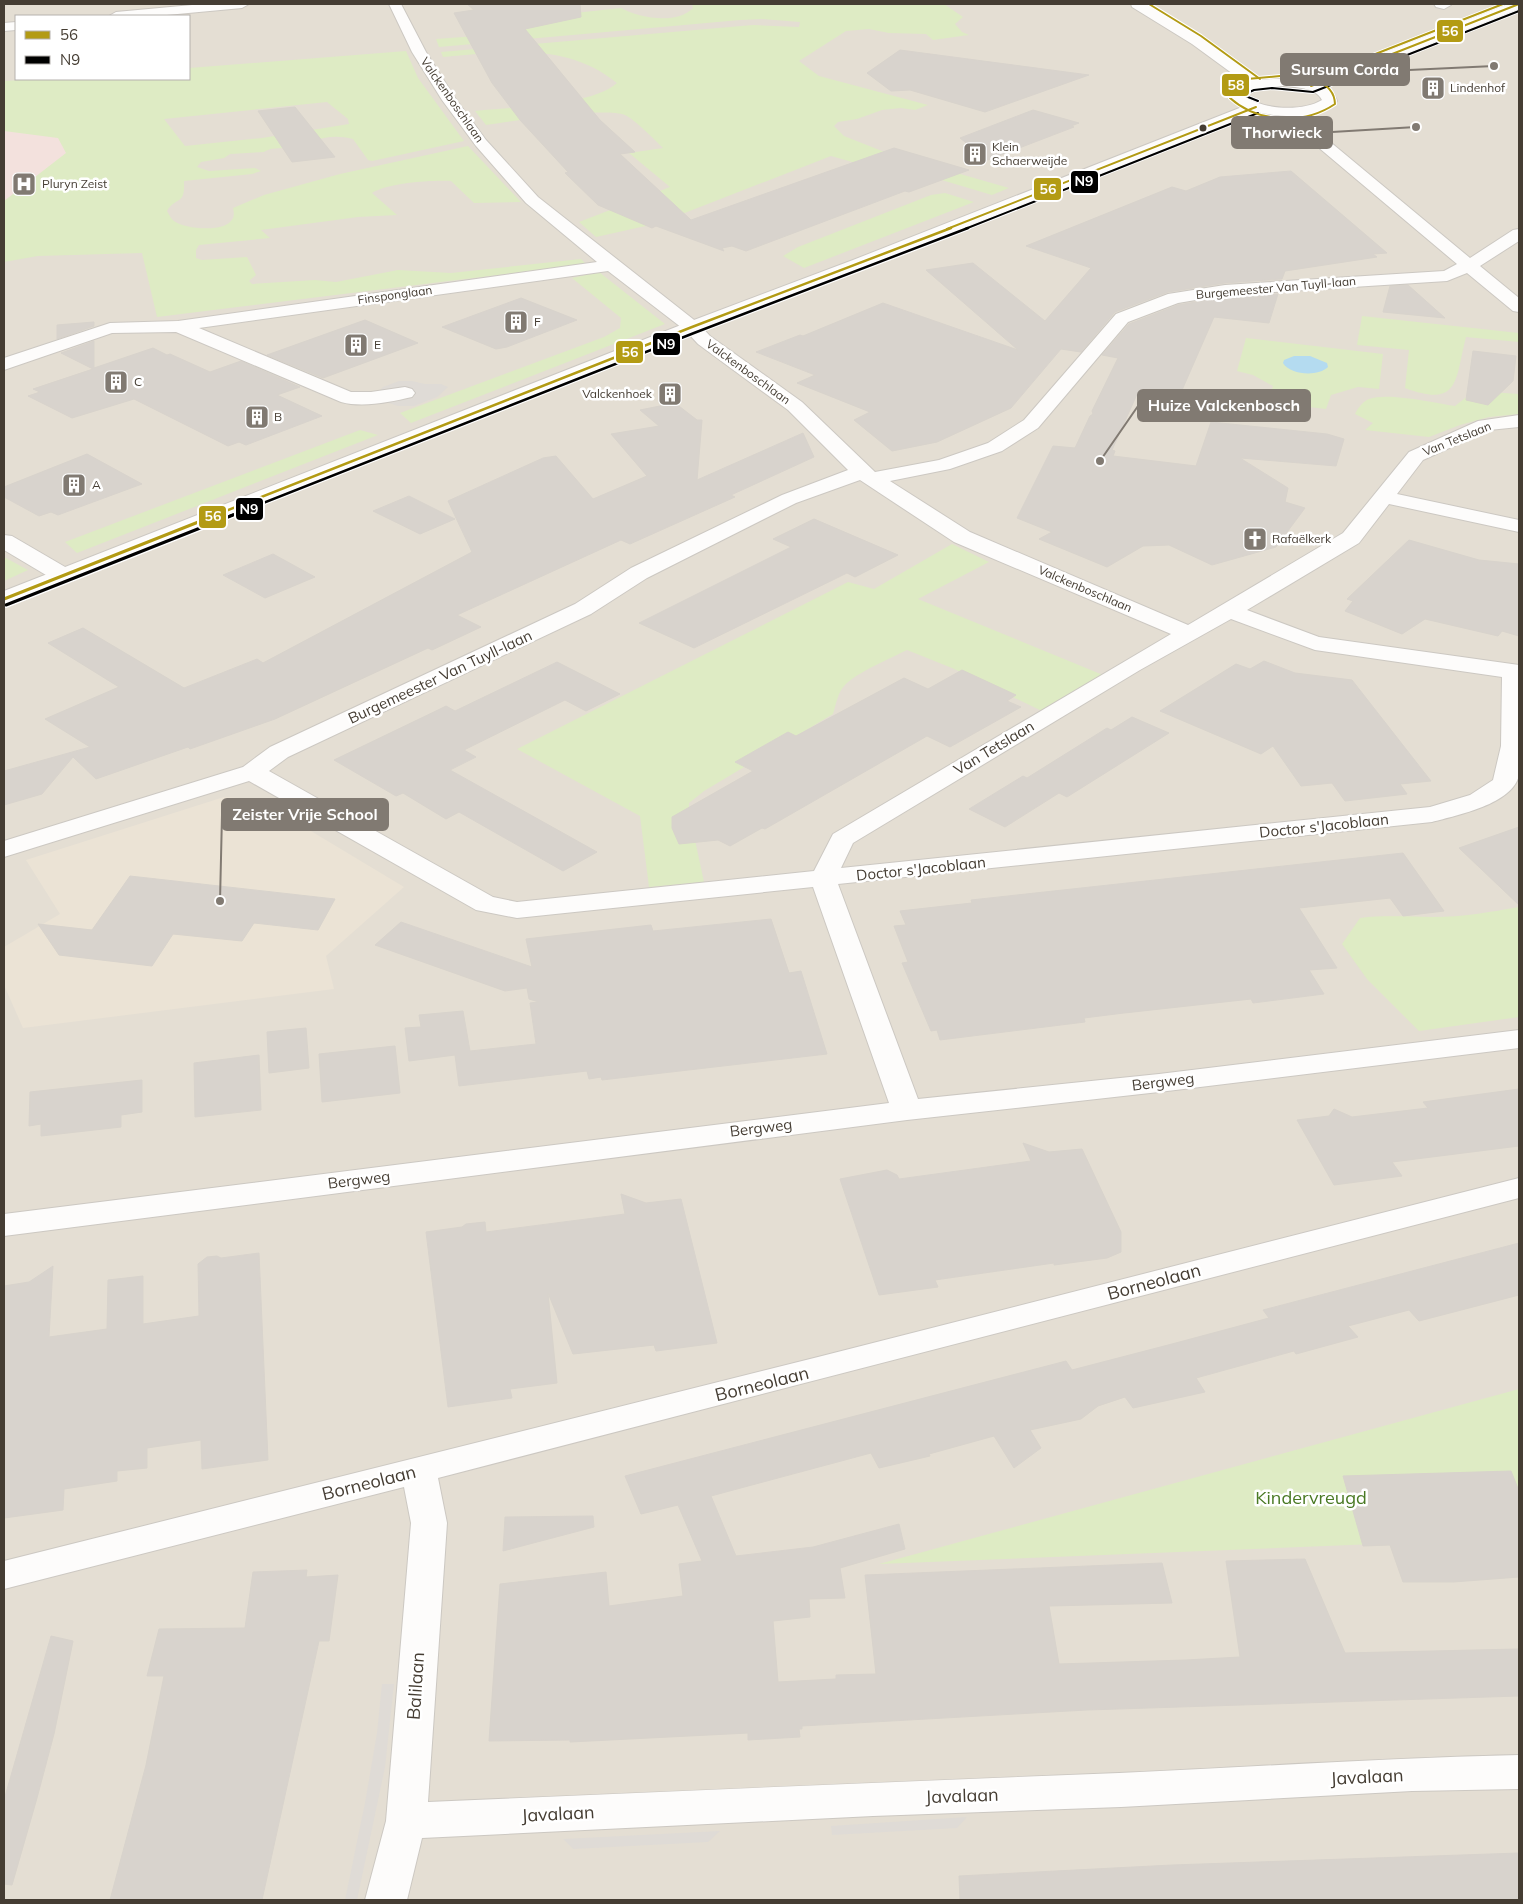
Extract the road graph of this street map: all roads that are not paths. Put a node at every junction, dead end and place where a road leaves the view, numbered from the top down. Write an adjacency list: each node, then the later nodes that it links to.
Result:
1 (242, 4): 5 (street)
2 (394, 4): 13 (street, Valckenboschlaan)
3 (1137, 4): 8 (street)
4 (1519, 4): 6 (street)
5 (126, 15)
6 (1486, 16): 7 (street); 9 (street)
7 (1519, 22)
8 (1256, 84): 9 (street); 10 (street)
9 (1311, 86): 11 (street)
10 (1256, 107): 11 (street); 17 (street)
11 (1300, 111): 14 (street)
12 (1519, 234): 14 (street, Burgemeester Van Tuyll-laan)
13 (611, 264): 16 (street, Finsponglaan); 17 (street, Valckenboschlaan)
14 (1470, 265): 15 (street); 21 (street, Burgemeester Van Tuyll-laan)
15 (1519, 307)
16 (178, 326): 18 (street, Finsponglaan); 19 (street, Finsponglaan)
17 (692, 327): 21 (street, Valckenboschlaan); 25 (street)
18 (4, 364)
19 (405, 393)
20 (1519, 421): 22 (street, Van Tetslaan)
21 (868, 475): 28 (street, Valckenboschlaan); 30 (street, Burgemeester Van Tuyll-laan)
22 (1384, 497): 23 (street); 27 (street, Van Tetslaan)
23 (1519, 526)
24 (4, 541): 25 (street)
25 (64, 576): 26 (street)
26 (4, 599)
27 (1230, 611): 28 (street, Van Tetslaan); 29 (street)
28 (1188, 632): 32 (street, Van Tetslaan)
29 (1517, 672): 32 (street, Doctor s'Jacoblaan)
30 (252, 772): 31 (street, Burgemeester Van Tuyll-laan); 32 (street, Doctor s'Jacoblaan)
31 (4, 848)
32 (823, 879): 34 (street)
33 (1519, 1039): 34 (street, Bergweg)
34 (907, 1110): 36 (street, Bergweg)
35 (1519, 1188): 37 (street, Borneolaan)
36 (4, 1225)
37 (419, 1471): 38 (street, Borneolaan); 40 (street, Balilaan)
38 (4, 1575)
39 (1519, 1772): 40 (street, Javalaan)
40 (406, 1821): 41 (street, Balilaan)
41 (386, 1900)

